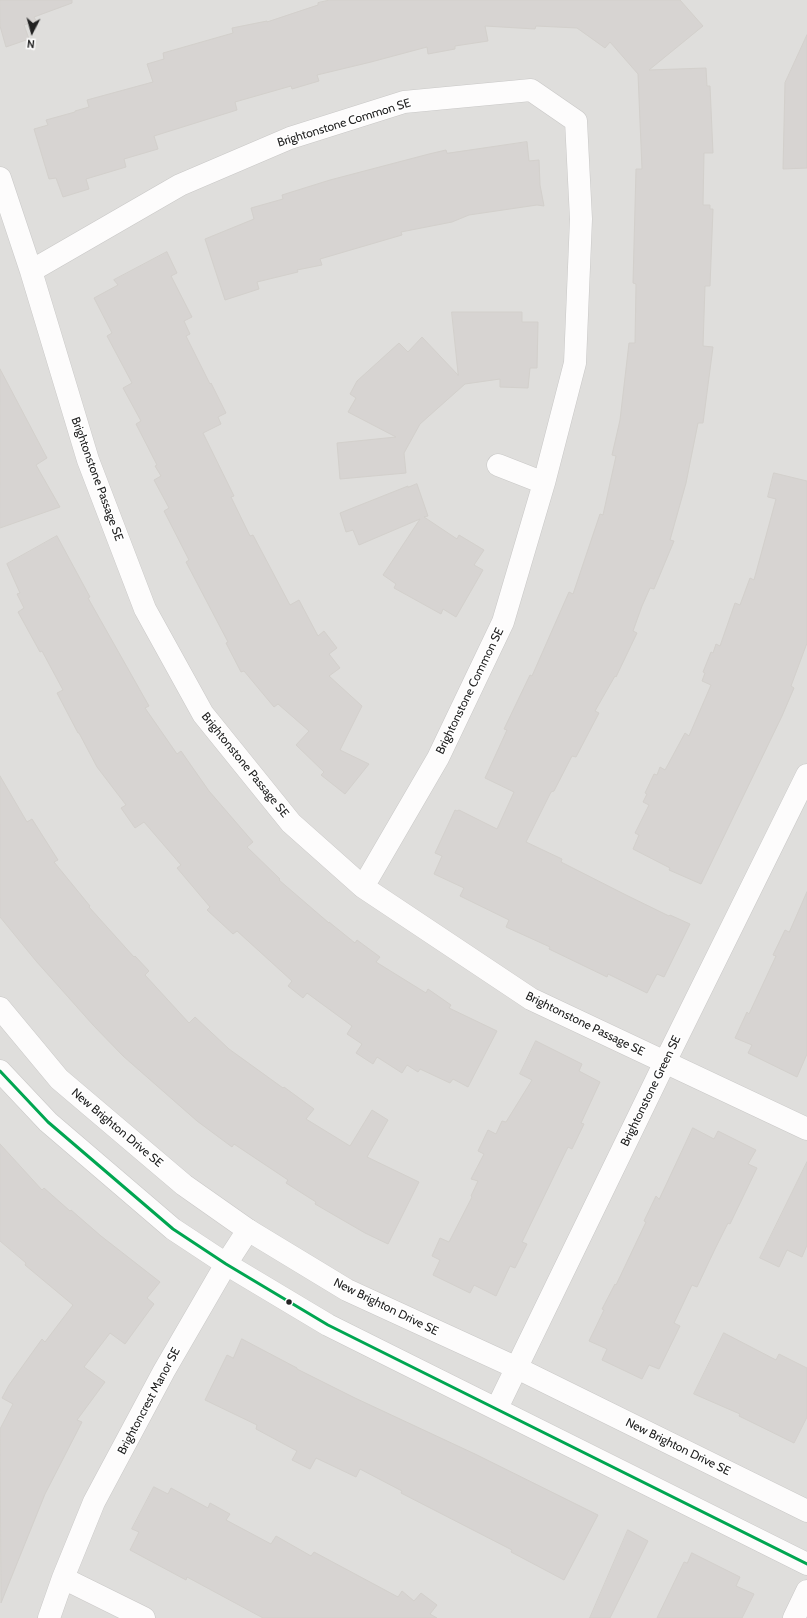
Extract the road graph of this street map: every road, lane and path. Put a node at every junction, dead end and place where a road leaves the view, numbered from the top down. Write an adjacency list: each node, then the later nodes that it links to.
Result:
1 (0, 178): 2 (street, Brightonstone Passage SE)
2 (31, 271): 4 (street, Brightonstone Common SE); 6 (street, Brightonstone Passage SE)
3 (498, 465): 4 (street)
4 (544, 482): 6 (street, Brightonstone Common SE)
5 (807, 775): 8 (street, Brightonstone Green SE)
6 (363, 886): 8 (street, Brightonstone Passage SE)
7 (0, 1008): 11 (street, New Brighton Drive SE)
8 (665, 1062): 10 (street, Brightonstone Passage SE); 13 (street, Brightonstone Green SE)
9 (0, 1071): 12 (street)
10 (807, 1129)
11 (248, 1230): 12 (street, Brightoncrest Manor SE); 13 (street, New Brighton Drive SE)
12 (226, 1264): 14 (street); 17 (street, Brightoncrest Manor SE)
13 (517, 1368): 14 (street, Brightonstone Green SE); 15 (street, New Brighton Drive SE)
14 (497, 1408): 16 (street)
15 (807, 1511)
16 (807, 1564)
17 (63, 1578): 19 (street, Brightoncrest Manor SE); 20 (street)
18 (807, 1591): 21 (street)
19 (49, 1618)
20 (144, 1618)
21 (794, 1618)

